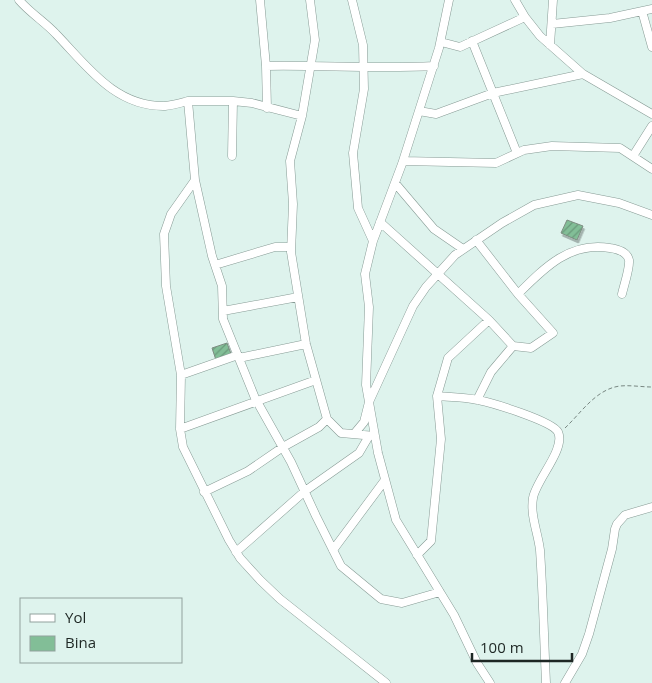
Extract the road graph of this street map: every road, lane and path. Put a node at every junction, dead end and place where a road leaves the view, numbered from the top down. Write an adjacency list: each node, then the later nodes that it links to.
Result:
1 (19, 0): 22 (street)
2 (260, 0): 16 (street)
3 (310, 0): 17 (street)
4 (352, 0): 19 (street)
5 (449, 0): 13 (street)
6 (515, 0): 10 (street)
7 (554, 0): 11 (street)
8 (652, 9): 9 (street)
9 (642, 11): 11 (street); 15 (street)
10 (525, 17): 12 (street); 14 (street)
11 (552, 24): 14 (street)
12 (472, 41): 13 (street); 21 (street)
13 (441, 42): 18 (street)
14 (550, 45): 20 (street)
15 (652, 47)
16 (266, 66): 17 (street); 24 (street)
17 (311, 66): 19 (street); 27 (street)
18 (434, 66): 19 (street); 25 (street)
19 (363, 68): 39 (street)
20 (583, 74): 21 (street); 26 (street)
21 (493, 93): 25 (street); 29 (street)
22 (188, 101): 23 (street); 34 (street)
23 (233, 101): 24 (street); 30 (street)
24 (267, 108): 27 (street)
25 (419, 111): 32 (street)
26 (652, 114)
27 (302, 116): 40 (street)
28 (652, 126): 31 (street)
29 (518, 153): 31 (street); 32 (street)
30 (232, 156)
31 (633, 156): 33 (street)
32 (403, 161): 35 (street)
33 (652, 169)
34 (195, 180): 42 (street); 52 (street)
35 (395, 183): 37 (street); 41 (street)
36 (652, 215): 38 (street)
37 (380, 222): 39 (street); 43 (street)
38 (476, 240): 41 (street); 44 (street)
39 (373, 241): 58 (street)
40 (291, 247): 42 (street); 46 (street)
41 (463, 249): 43 (street)
42 (215, 266): 47 (street)
43 (438, 273): 48 (street); 58 (street)
44 (518, 294): 45 (street); 50 (street)
45 (622, 294)
46 (298, 297): 47 (street); 49 (street)
47 (223, 311): 51 (street)
48 (489, 320): 50 (street); 55 (street)
49 (306, 344): 51 (street); 53 (street)
50 (513, 346): 56 (street)
51 (239, 356): 52 (street); 57 (street)
52 (181, 375): 60 (street)
53 (316, 380): 57 (street); 59 (street)
54 (652, 387): 62 (path)
55 (437, 396): 56 (street); 71 (street)
56 (477, 400): 62 (street)
57 (256, 402): 60 (street); 64 (street)
58 (369, 402): 61 (street); 63 (street)
59 (327, 419): 61 (street); 64 (street)
60 (180, 429): 67 (street)
61 (354, 434): 63 (street)
62 (558, 434): 75 (street)
63 (372, 436): 65 (street); 66 (street)
64 (283, 447): 66 (street); 67 (street)
65 (386, 480): 69 (street); 71 (street)
66 (304, 491): 69 (street); 70 (street)
67 (204, 492): 70 (street)
68 (652, 507): 76 (street)
69 (333, 550): 72 (street)
70 (236, 552): 73 (street)
71 (417, 555): 72 (street)
72 (440, 592): 74 (street)
73 (386, 683)
74 (490, 683)
75 (546, 683)
76 (565, 683)

